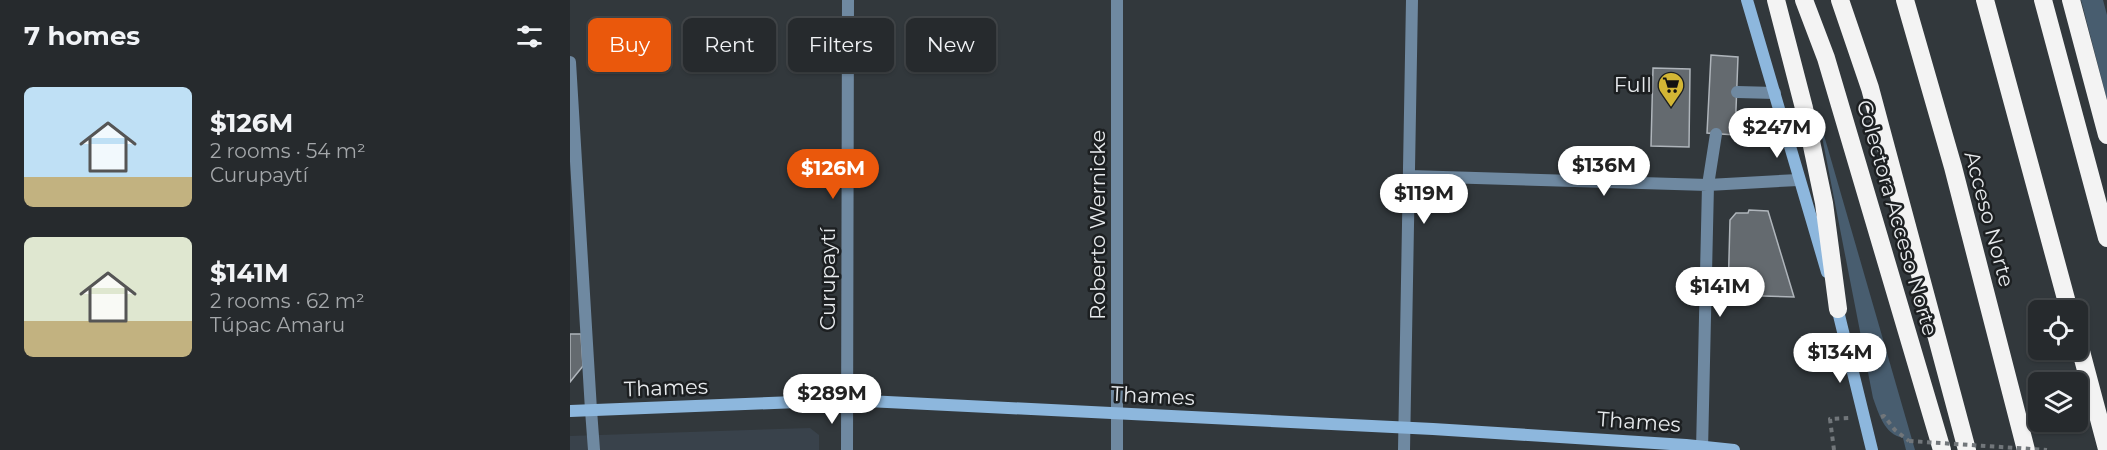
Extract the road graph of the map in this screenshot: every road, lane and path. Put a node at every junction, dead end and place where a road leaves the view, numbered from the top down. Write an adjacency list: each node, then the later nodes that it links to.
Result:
1 (848, 0): 24 (street, Curupaytí)
2 (1117, 0): 27 (street, Roberto Wernicke)
3 (1412, 0): 17 (street)
4 (1747, 0): 14 (street)
5 (1776, 0): 22 (highway)
6 (1804, 0): 38 (highway, Colectora Acceso Norte)
7 (1840, 0): 39 (highway)
8 (1905, 0): 40 (highway, Acceso Norte)
9 (1985, 0): 21 (highway)
10 (2043, 0): 20 (highway)
11 (2071, 0): 16 (highway)
12 (570, 62): 25 (street)
13 (1737, 92): 14 (street)
14 (1775, 93): 18 (street)
15 (1716, 134): 19 (street)
16 (2107, 135)
17 (1409, 176): 19 (street); 28 (street)
18 (1798, 180): 19 (street); 22 (street)
19 (1708, 185): 30 (street)
20 (2107, 238)
21 (2066, 300)
22 (1838, 309): 37 (street)
23 (2083, 360): 31 (highway)
24 (847, 400): 25 (street, Thames); 27 (street, Thames); 33 (street, Curupaytí)
25 (591, 410): 26 (street, Thames); 32 (street)
26 (570, 411)
27 (1117, 413): 28 (street, Thames); 34 (street, Roberto Wernicke)
28 (1405, 428): 30 (street, Thames); 35 (street)
29 (1909, 441): 41 (path, bridge)
30 (1702, 448): 36 (street, Thames)
31 (2107, 449)
32 (594, 450)
33 (847, 450)
34 (1117, 450)
35 (1404, 450)
36 (1734, 450)
37 (1872, 450)
38 (1942, 450)
39 (1967, 450)
40 (2026, 450)
41 (2046, 450)

